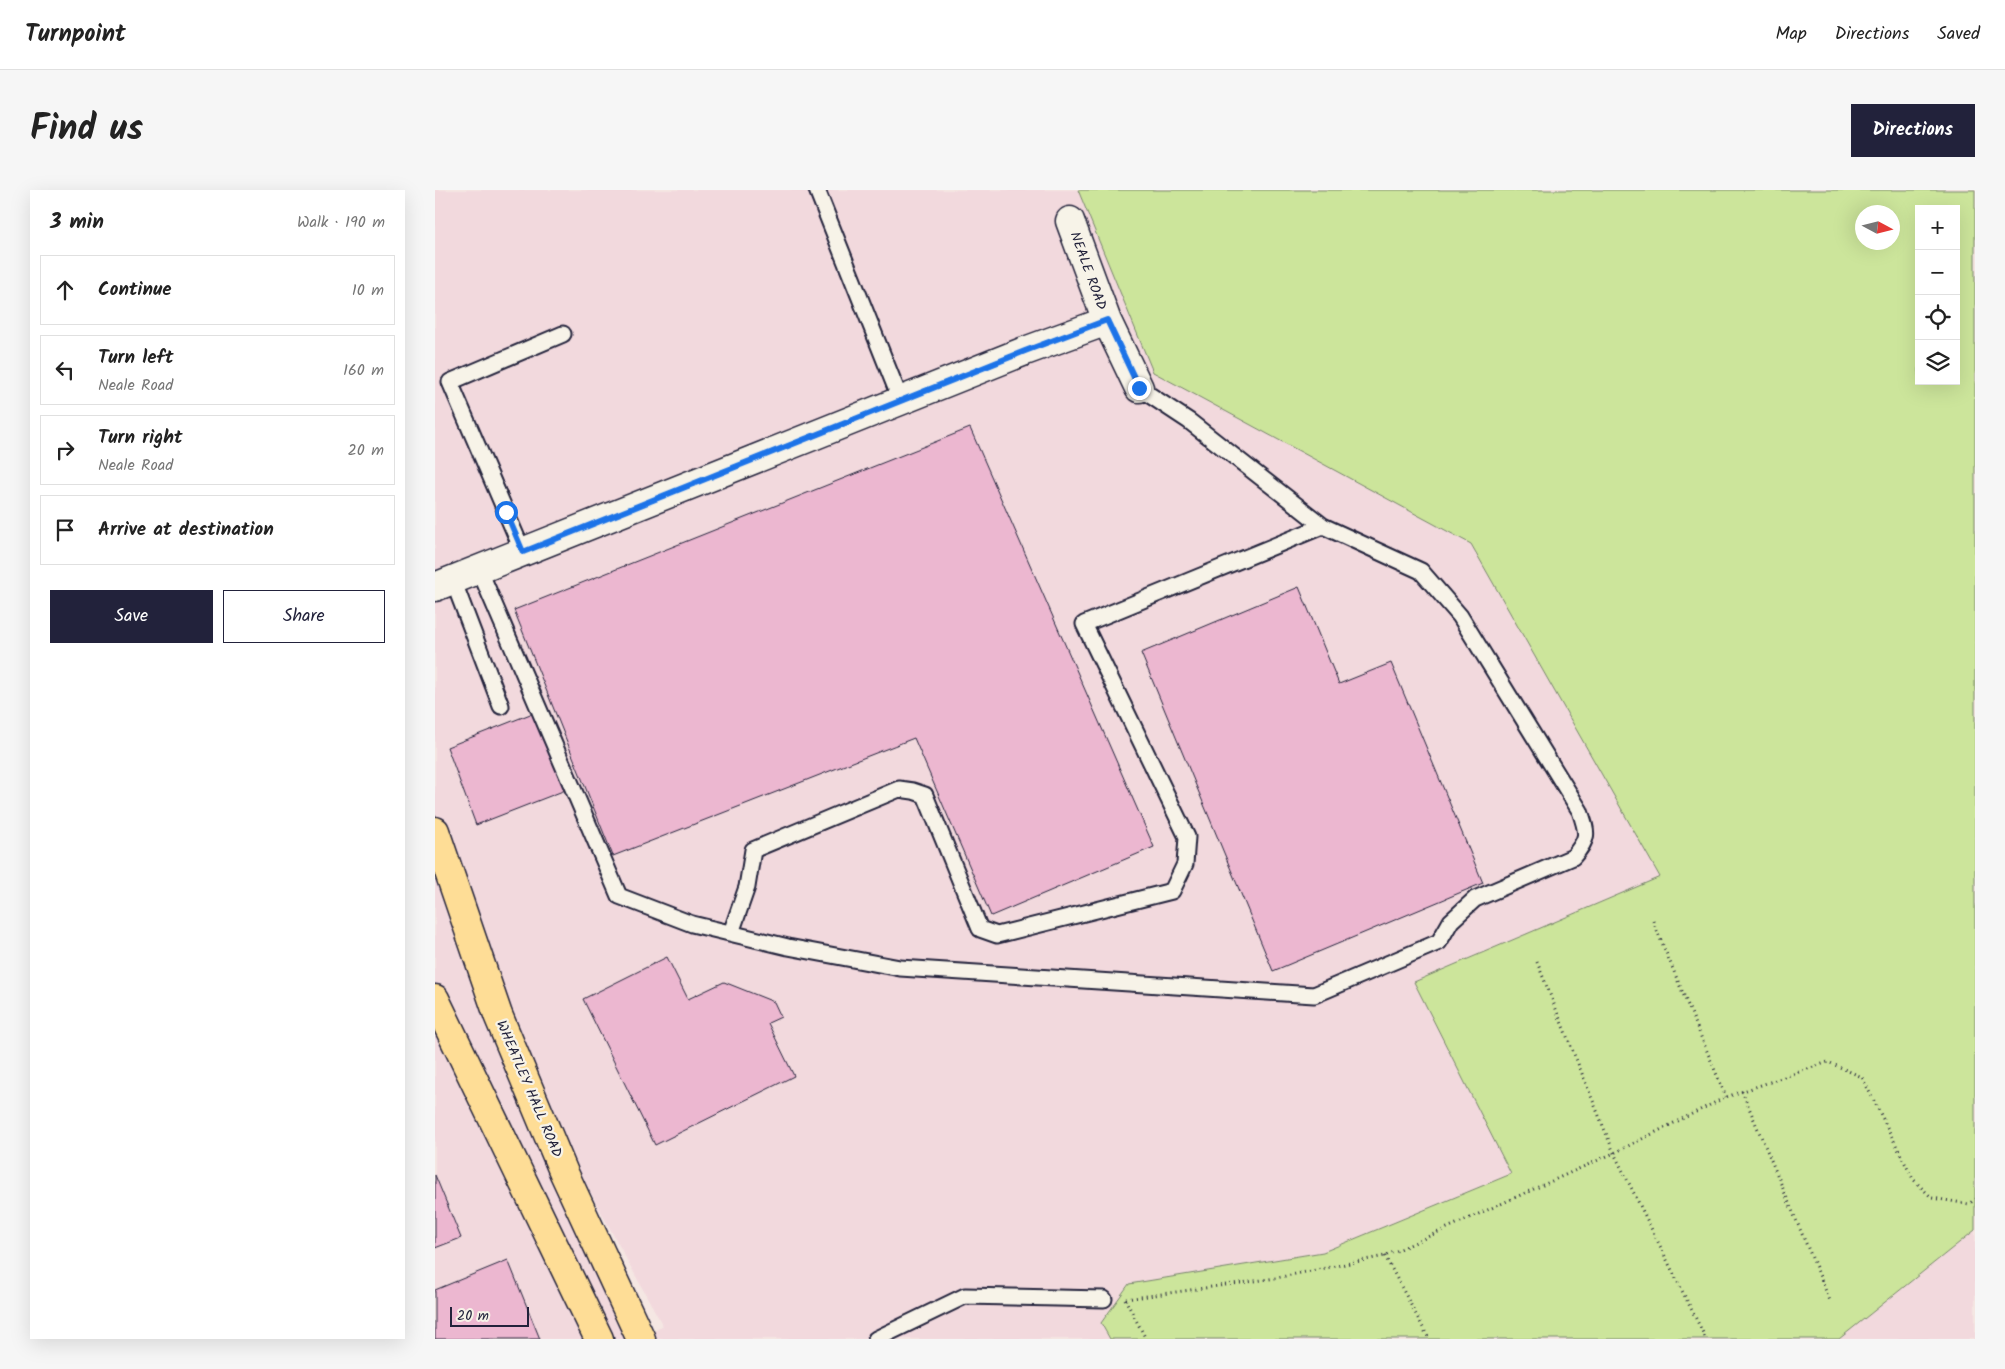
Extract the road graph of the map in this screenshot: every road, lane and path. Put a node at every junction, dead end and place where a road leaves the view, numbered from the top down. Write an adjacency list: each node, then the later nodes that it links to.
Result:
1 (817, 190): 6 (lane)
2 (1070, 221): 3 (street, NEALE ROAD)
3 (1107, 320): 5 (street, NEALE ROAD); 6 (street, NEALE ROAD)
4 (563, 334): 8 (lane)
5 (1139, 388): 7 (lane)
6 (901, 400): 8 (street, NEALE ROAD)
7 (1323, 526): 14 (lane); 14 (lane)
8 (523, 552): 9 (street, NEALE ROAD)
9 (479, 570): 10 (street, NEALE ROAD); 14 (lane)
10 (444, 584): 11 (lane)
11 (501, 706)
12 (435, 831): 26 (highway, WHEATLEY HALL ROAD)
13 (1653, 921): 18 (path)
14 (731, 933)
15 (1537, 962): 19 (path)
16 (437, 1011): 25 (highway)
17 (1742, 1091): 18 (path); 20 (path); 24 (path)
18 (1725, 1097): 19 (path)
19 (1614, 1153): 21 (path); 30 (path)
20 (1975, 1200)
21 (1385, 1256): 23 (path); 29 (path)
22 (1104, 1299): 23 (path); 27 (lane)
23 (1126, 1299): 28 (path)
24 (1831, 1303)
25 (599, 1339)
26 (641, 1339)
27 (876, 1339)
28 (1146, 1339)
29 (1429, 1339)
30 (1705, 1339)

